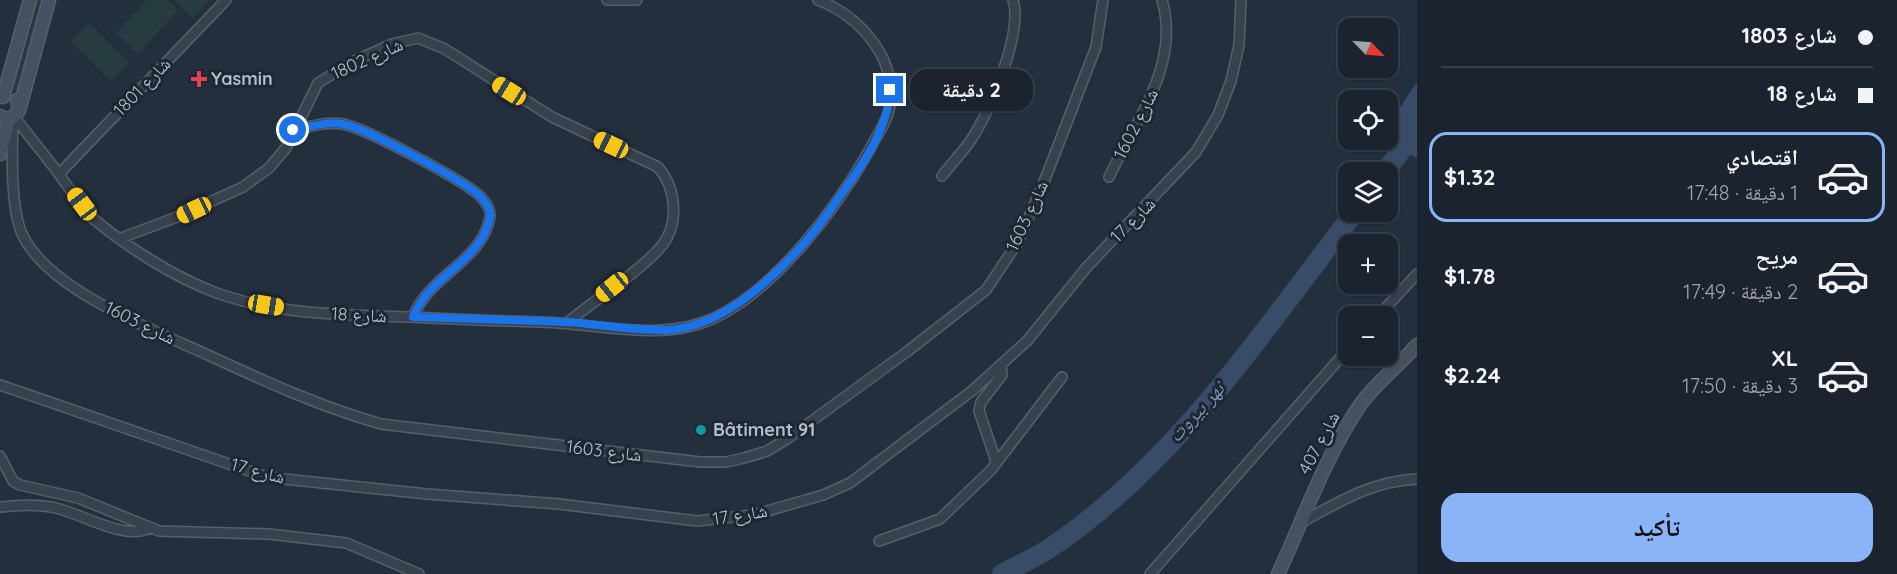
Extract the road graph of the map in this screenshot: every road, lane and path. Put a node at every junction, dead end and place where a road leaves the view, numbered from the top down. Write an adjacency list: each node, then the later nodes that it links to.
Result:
1 (30, 0): 11 (street)
2 (49, 0): 12 (street)
3 (226, 0): 15 (street, شارع 1801)
4 (607, 0): 5 (street)
5 (637, 0)
6 (818, 0): 22 (street, شارع 18)
7 (1013, 0): 16 (street)
8 (1103, 0): 12 (street, شارع 1603)
9 (1162, 0): 17 (street, شارع 1602)
10 (1241, 0): 25 (street, شارع 17)
11 (2, 99): 12 (street)
12 (11, 116): 14 (street); 15 (street, شارع 18)
13 (293, 130): 18 (street, شارع 1802); 21 (street); 22 (street, شارع 1802)
14 (0, 154)
15 (59, 174): 18 (street, شارع 18)
16 (942, 176)
17 (1109, 177)
18 (121, 238): 21 (street, شارع 18)
19 (1417, 274): 20 (street)
20 (1387, 306)
21 (413, 317): 22 (street, شارع 18)
22 (568, 322)
23 (1417, 345): 32 (street, شارع 407)
24 (1338, 360): 36 (street)
25 (1001, 365): 27 (street, شارع 17); 29 (street)
26 (1062, 377): 29 (street)
27 (0, 386)
28 (0, 456): 33 (street)
29 (996, 461): 34 (street)
30 (1417, 479): 32 (street)
31 (0, 507): 33 (street)
32 (1300, 523): 37 (street, شارع 407)
33 (150, 528): 35 (street)
34 (879, 541)
35 (419, 574)
36 (1150, 574)
37 (1278, 574)

